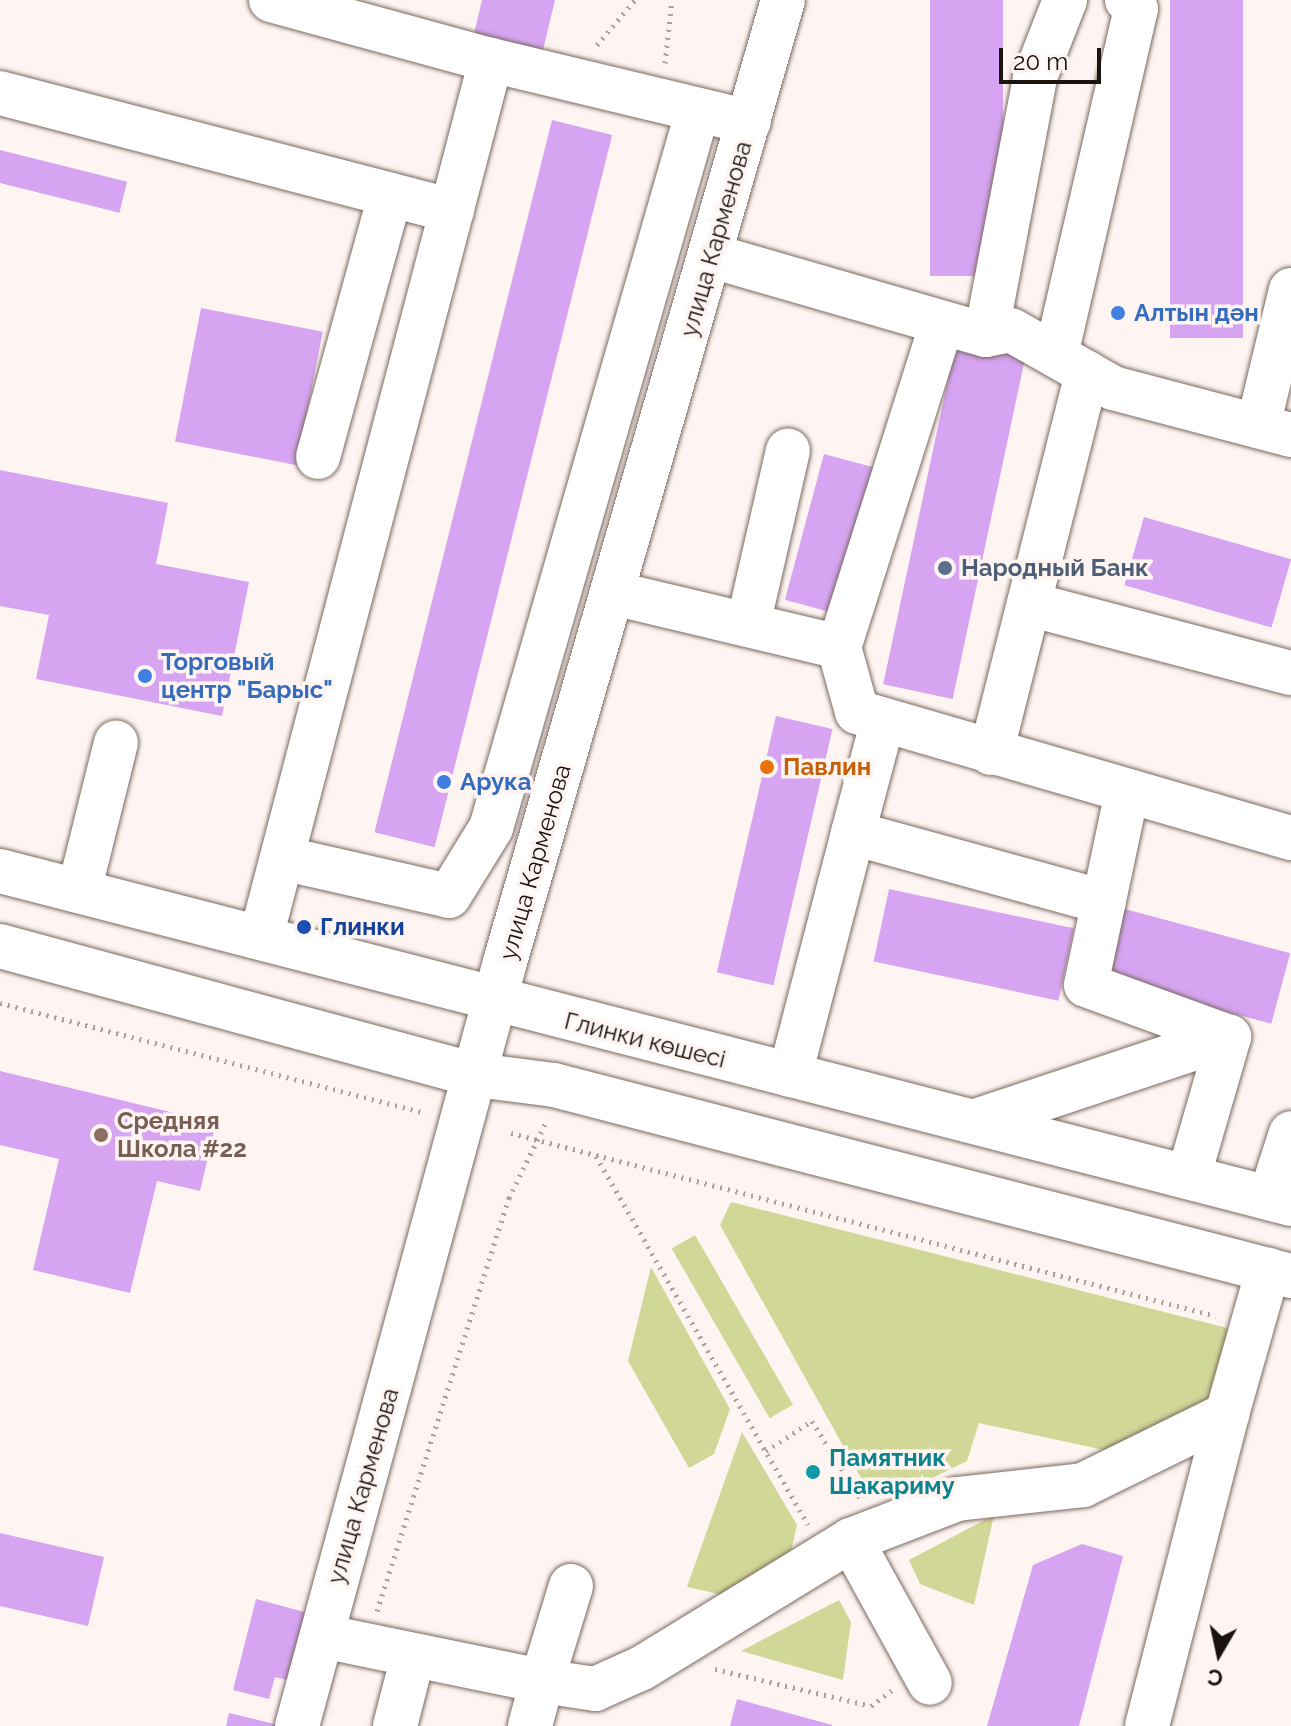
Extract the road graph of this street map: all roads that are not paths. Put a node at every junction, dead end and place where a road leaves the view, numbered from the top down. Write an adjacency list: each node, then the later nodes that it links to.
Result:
1 (271, 0): 5 (main road)
2 (783, 0): 8 (main road, улица Карменова)
3 (1065, 0): 14 (main road)
4 (1134, 3): 15 (main road)
5 (491, 60): 7 (main road); 10 (main road)
6 (0, 93): 9 (main road)
7 (679, 106): 8 (main road); 30 (main road)
8 (749, 122): 11 (main road, улица Карменова)
9 (390, 195): 10 (main road); 18 (main road)
10 (452, 211): 30 (main road)
11 (712, 256): 13 (main road); 19 (main road, улица Карменова)
12 (1291, 290): 16 (main road)
13 (942, 323): 14 (main road); 22 (main road)
14 (986, 335): 15 (main road)
15 (1071, 364): 16 (main road); 20 (main road)
16 (1274, 430)
17 (788, 451): 21 (main road)
18 (318, 457)
19 (613, 593): 21 (main road); 36 (main road, улица Карменова)
20 (1029, 604): 23 (main road); 26 (main road)
21 (748, 625): 22 (main road)
22 (839, 647): 24 (main road)
23 (1291, 673)
24 (883, 720): 26 (main road); 28 (main road)
25 (116, 743): 32 (main road)
26 (991, 753): 27 (main road)
27 (1127, 792): 29 (main road); 33 (main road)
28 (853, 833): 33 (main road); 39 (main road)
29 (1291, 838)
30 (282, 858): 34 (main road)
31 (0, 871): 32 (main road, Глинки көшесі)
32 (79, 891): 34 (main road, Глинки көшесі)
33 (1104, 902): 37 (main road)
34 (261, 937): 36 (main road, Глинки көшесі)
35 (0, 946): 38 (main road)
36 (495, 1001): 38 (main road, улица Карменова); 39 (main road, Глинки көшесі)
37 (1229, 1037): 40 (main road); 42 (main road)
38 (476, 1075): 44 (main road); 48 (main road, улица Карменова)
39 (790, 1075): 40 (main road, Глинки көшесі)
40 (976, 1121): 42 (main road, Глинки көшесі)
41 (1291, 1133): 43 (main road)
42 (1189, 1175): 43 (main road, Глинки көшесі)
43 (1281, 1201)
44 (1280, 1273): 45 (main road)
45 (1227, 1414): 46 (main road); 55 (main road)
46 (852, 1542): 50 (main road); 51 (main road)
47 (571, 1586): 50 (main road)
48 (322, 1636): 49 (main road); 52 (main road, улица Карменова)
49 (413, 1656): 50 (main road); 53 (main road)
50 (542, 1681): 54 (main road)
51 (912, 1686)
52 (297, 1726)
53 (395, 1726)
54 (530, 1726)
55 (1147, 1726)

